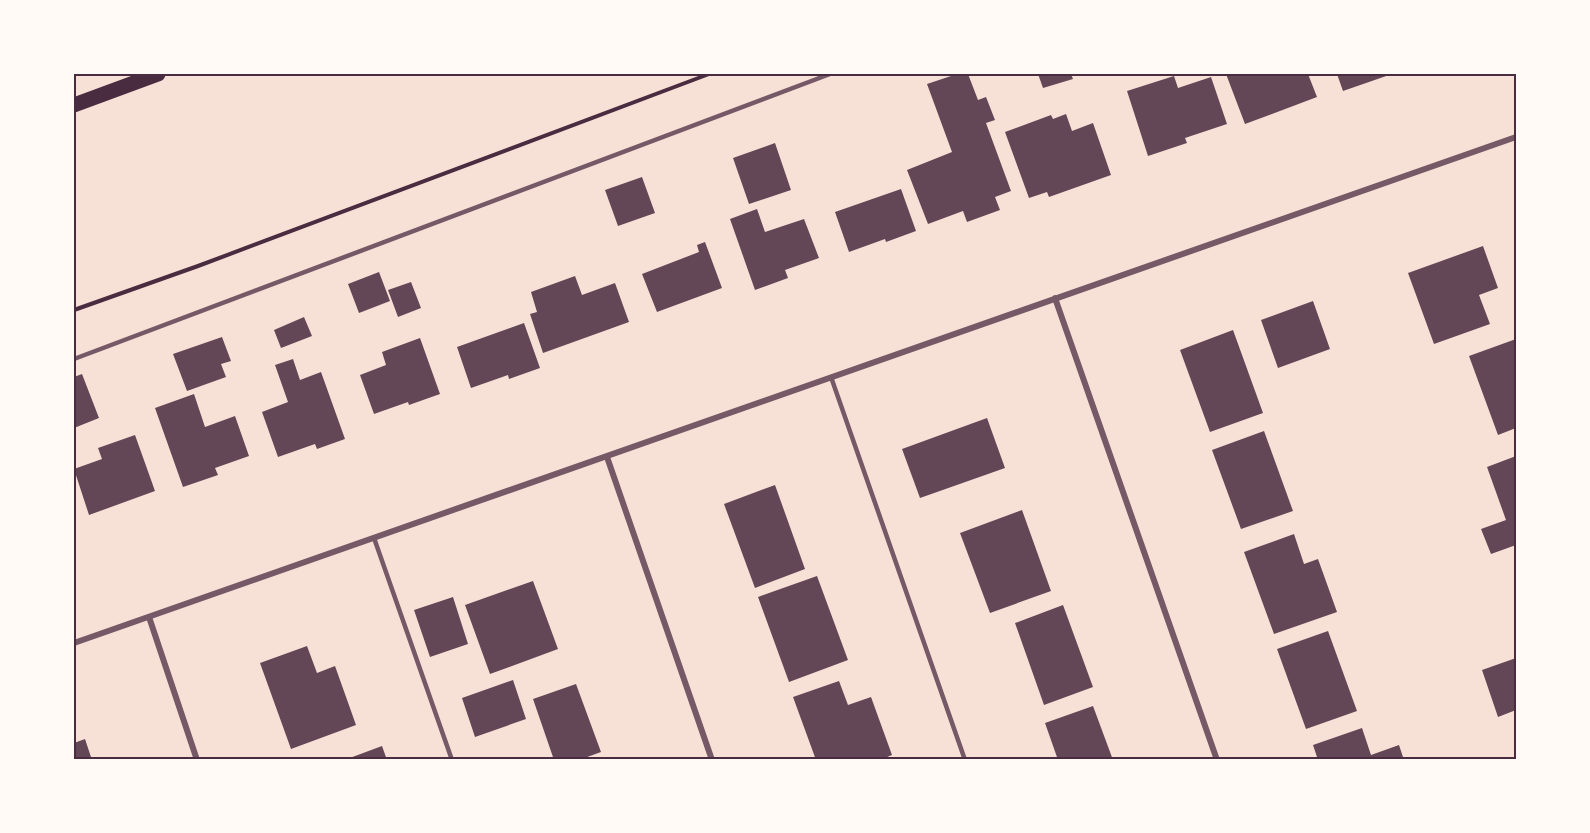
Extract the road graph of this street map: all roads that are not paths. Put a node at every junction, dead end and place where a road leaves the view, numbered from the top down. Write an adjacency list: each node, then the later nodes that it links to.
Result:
1 (158, 74): 3 (main road)
2 (830, 74): 6 (lane)
3 (74, 105)
4 (1516, 137): 5 (street)
5 (1055, 298): 7 (street); 16 (street)
6 (74, 359)
7 (831, 378): 8 (street); 15 (lane)
8 (607, 457): 9 (street); 14 (street)
9 (374, 538): 10 (street); 13 (lane)
10 (149, 617): 11 (street); 12 (street)
11 (74, 643)
12 (197, 759)
13 (452, 759)
14 (712, 759)
15 (965, 759)
16 (1217, 759)

